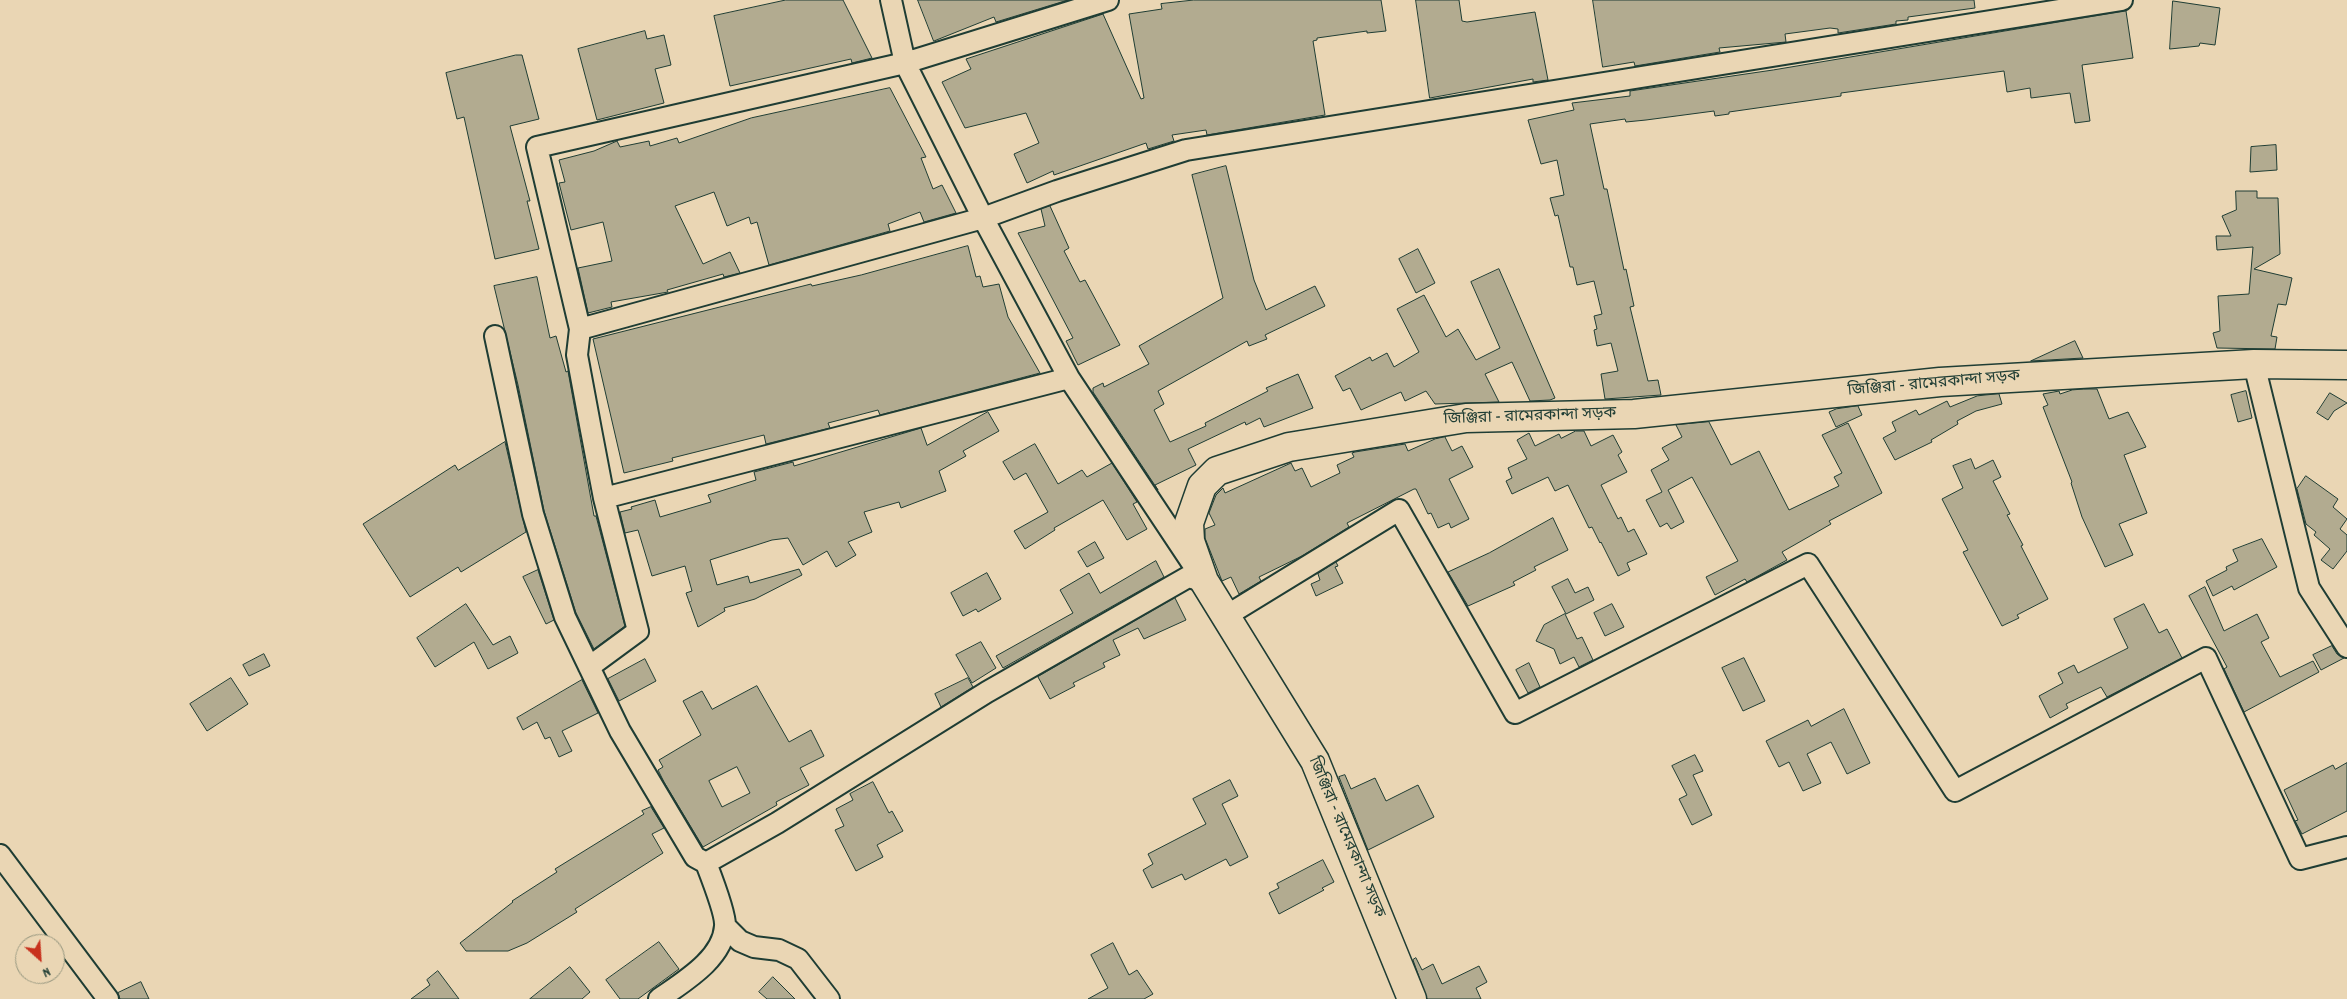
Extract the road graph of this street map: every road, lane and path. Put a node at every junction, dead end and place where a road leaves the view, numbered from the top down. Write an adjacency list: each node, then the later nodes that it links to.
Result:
1 (891, 0): 4 (street)
2 (1108, 0): 4 (street)
3 (2122, 0): 5 (street)
4 (905, 63): 5 (street); 6 (street)
5 (983, 218): 6 (street); 10 (street)
6 (580, 329): 11 (street)
7 (495, 336): 15 (street)
8 (2254, 364): 9 (main road, জিঞ্জিরা - রামেরকান্দা সড়ক); 12 (main road, জিঞ্জিরা - রামেরকান্দা সড়ক); 14 (street)
9 (2347, 365)
10 (1068, 378): 11 (street); 12 (street)
11 (604, 498): 15 (street)
12 (1204, 581): 13 (main road, জিঞ্জিরা - রামেরকান্দা সড়ক); 18 (street)
13 (1226, 616): 16 (street); 23 (main road, জিঞ্জিরা - রামেরকান্দা সড়ক)
14 (2347, 648)
15 (589, 667): 18 (street)
16 (2347, 847)
17 (0, 854): 20 (street)
18 (706, 863): 19 (street)
19 (725, 926): 21 (street); 22 (street)
20 (108, 999)
21 (660, 999)
22 (829, 999)
23 (1412, 999)

